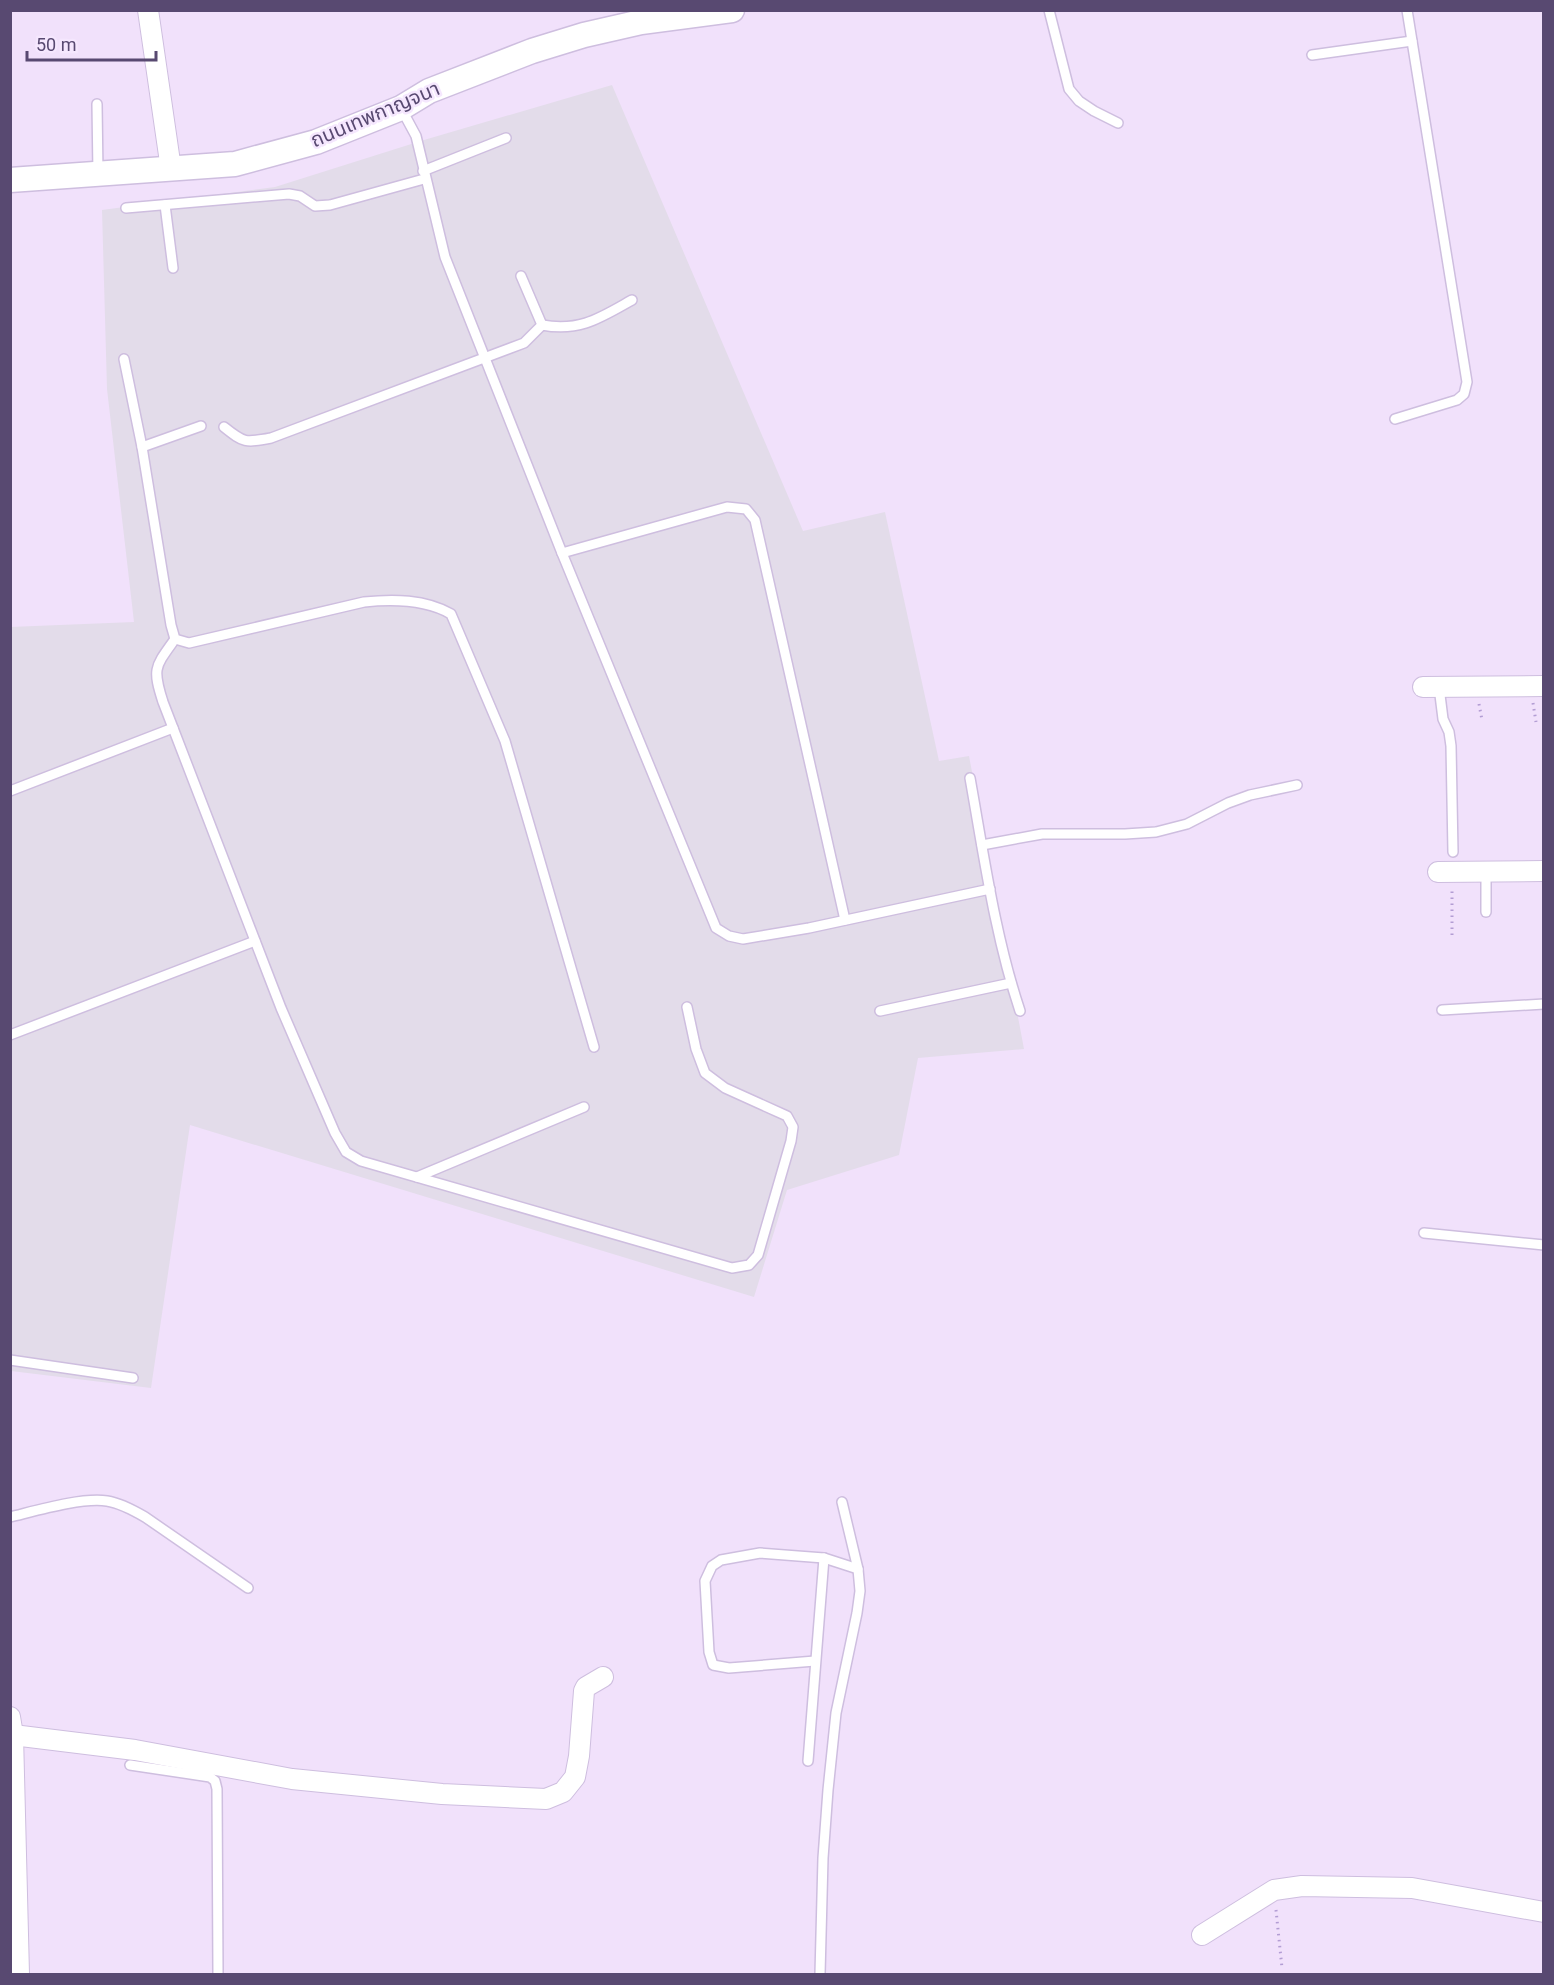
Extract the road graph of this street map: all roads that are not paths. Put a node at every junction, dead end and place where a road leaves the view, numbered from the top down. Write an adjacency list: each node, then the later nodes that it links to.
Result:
1 (148, 10): 11 (street)
2 (732, 10): 8 (street, ถนนเทพกาญจนา)
3 (1049, 10): 9 (lane)
4 (1407, 10): 5 (lane)
5 (1412, 41): 6 (lane); 23 (lane)
6 (1312, 55)
7 (97, 104): 12 (lane)
8 (401, 108): 11 (street, ถนนเทพกาญจนา); 13 (lane)
9 (1118, 123)
10 (506, 138): 13 (lane)
11 (171, 170): 12 (street, ถนนเทพกาญจนา)
12 (98, 174): 14 (street, ถนนเทพกาญจนา)
13 (424, 175): 15 (lane); 21 (lane)
14 (10, 180)
15 (165, 205): 16 (lane); 17 (lane)
16 (126, 208)
17 (173, 268)
18 (520, 276): 20 (lane)
19 (632, 300): 20 (lane)
20 (542, 325): 21 (lane)
21 (486, 358): 25 (lane); 27 (lane)
22 (124, 359): 26 (lane)
23 (1395, 419)
24 (201, 426): 26 (lane)
25 (224, 427)
26 (142, 447): 28 (lane)
27 (562, 552): 41 (lane); 41 (lane)
28 (175, 639): 31 (lane); 50 (lane)
29 (1544, 686): 30 (street)
30 (1431, 687): 36 (lane)
31 (173, 728): 34 (lane); 42 (lane)
32 (970, 778): 35 (lane)
33 (1297, 785): 35 (lane)
34 (10, 791)
35 (982, 845): 39 (lane)
36 (1448, 866): 38 (street)
37 (1544, 871): 38 (street)
38 (1486, 872): 40 (lane)
39 (990, 889): 41 (lane); 43 (lane)
40 (1486, 912)
41 (845, 921)
42 (255, 941): 49 (lane); 52 (lane)
43 (1011, 983): 47 (lane); 48 (lane)
44 (1544, 1004): 46 (lane)
45 (687, 1007): 52 (lane)
46 (1442, 1010)
47 (880, 1011)
48 (1020, 1011)
49 (10, 1035)
50 (594, 1047)
51 (584, 1107): 52 (lane)
52 (417, 1177)
53 (1424, 1233): 54 (lane)
54 (1544, 1245)
55 (10, 1360): 56 (lane)
56 (133, 1378)
57 (842, 1502): 60 (lane)
58 (10, 1517): 61 (lane)
59 (824, 1558): 60 (lane); 62 (lane); 62 (lane)
60 (858, 1569): 71 (lane)
61 (248, 1588)
62 (815, 1661): 65 (lane)
63 (603, 1677): 64 (street)
64 (12, 1726): 69 (street)
65 (807, 1761)
66 (130, 1765): 70 (lane)
67 (1544, 1912): 68 (street)
68 (1202, 1935)
69 (19, 1974)
70 (218, 1974)
71 (820, 1974)

